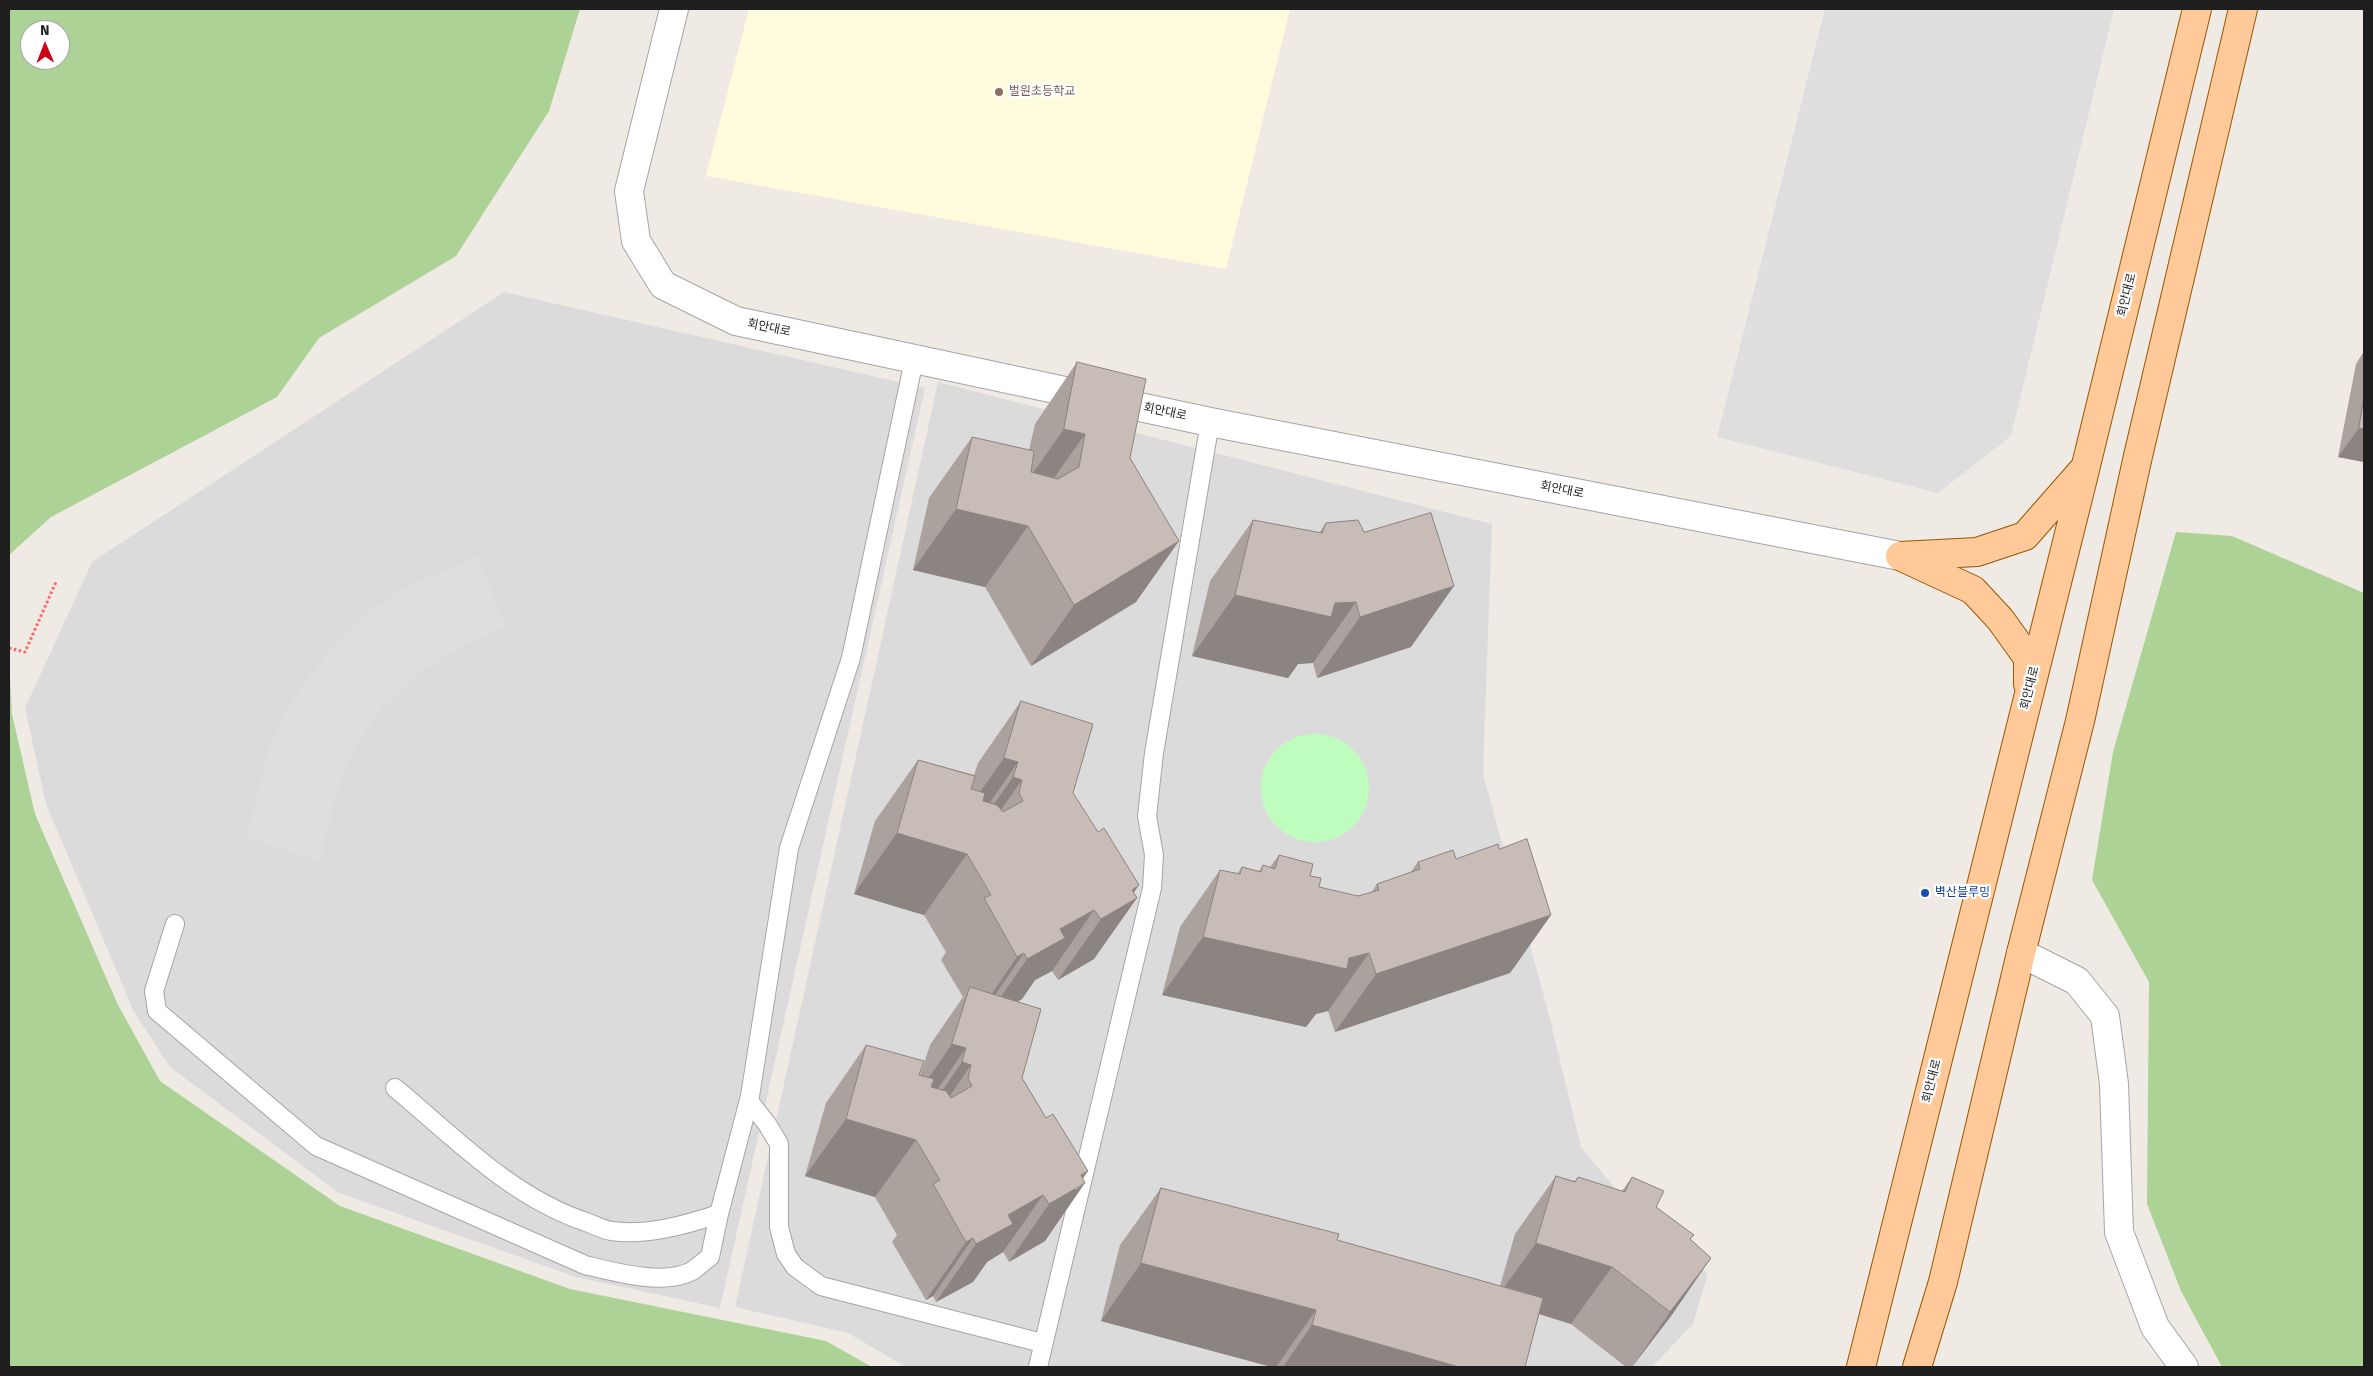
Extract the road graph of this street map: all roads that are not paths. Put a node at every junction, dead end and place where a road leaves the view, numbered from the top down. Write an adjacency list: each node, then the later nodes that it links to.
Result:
1 (674, 9): 4 (street, 회안대로)
2 (2197, 9): 6 (main road, 회안대로)
3 (2243, 9): 10 (main road)
4 (914, 360): 5 (street, 회안대로); 12 (lane)
5 (1210, 422): 7 (street, 회안대로); 14 (lane)
6 (2085, 467): 7 (main road); 8 (main road, 회안대로)
7 (1900, 556): 8 (main road)
8 (2027, 700): 16 (main road, 회안대로)
9 (175, 924): 13 (lane)
10 (2021, 952): 17 (main road); 18 (street)
11 (395, 1088): 13 (lane)
12 (749, 1102): 13 (lane); 14 (lane)
13 (719, 1214)
14 (1042, 1343): 15 (lane)
15 (1038, 1367)
16 (1861, 1367)
17 (1917, 1367)
18 (2184, 1367)

